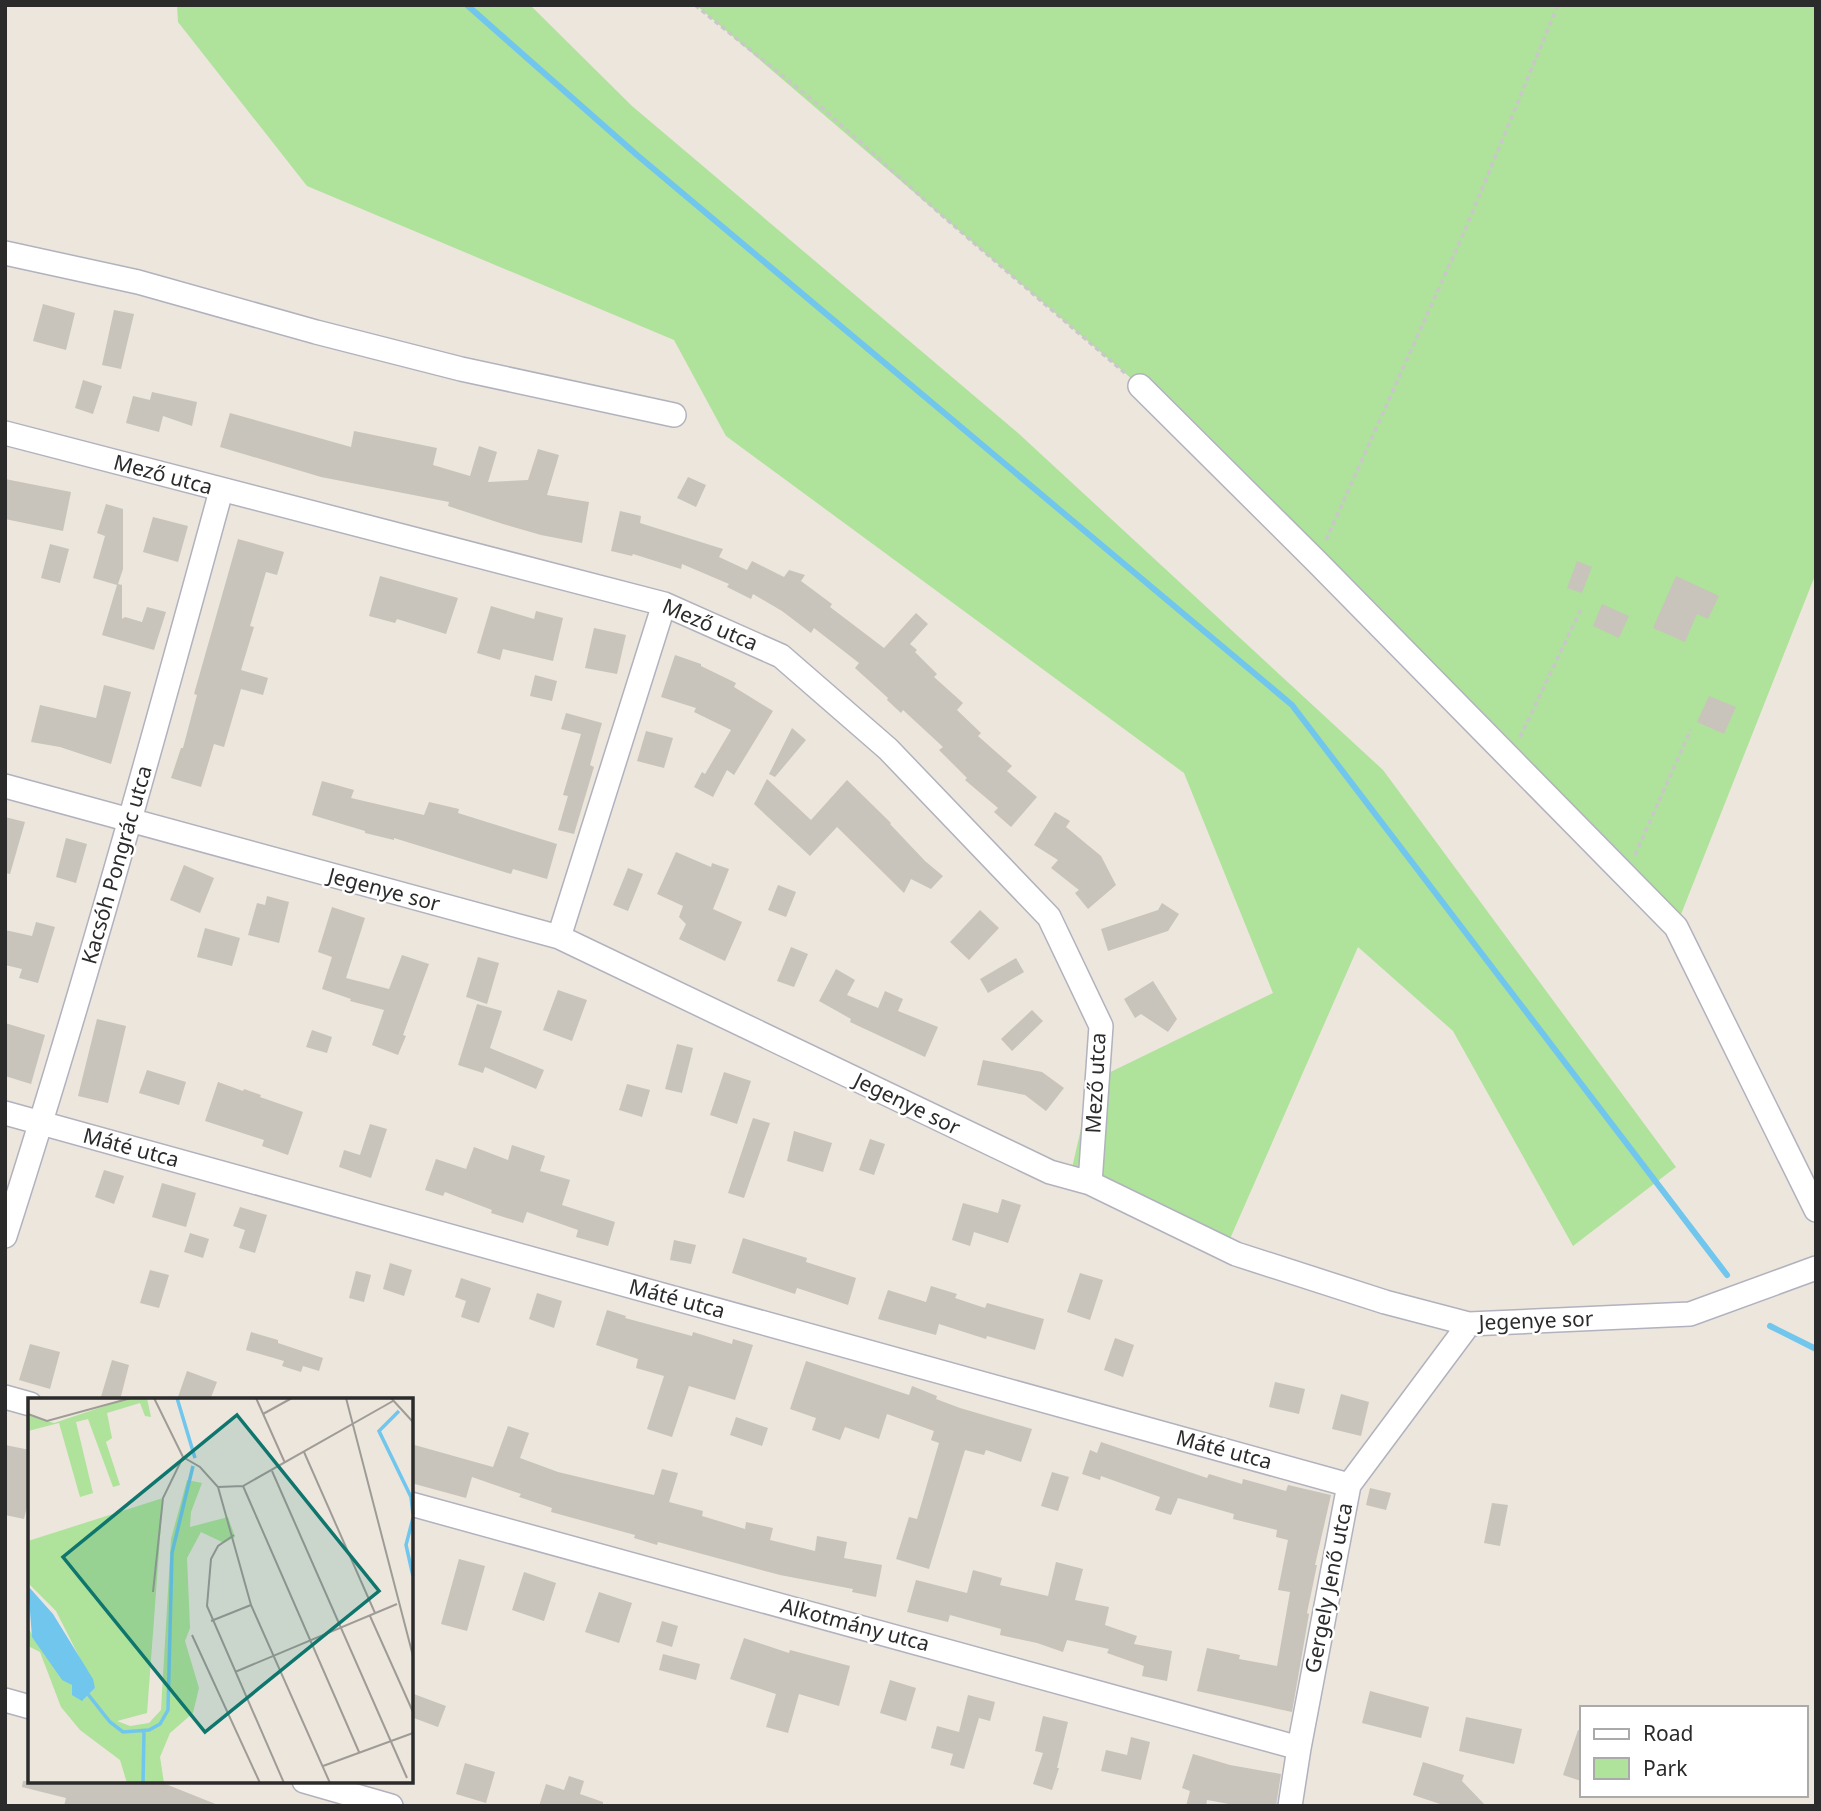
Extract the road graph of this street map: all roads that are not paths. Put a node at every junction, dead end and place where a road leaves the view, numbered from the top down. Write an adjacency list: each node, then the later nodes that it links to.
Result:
1 (5, 253): 3 (street)
2 (1140, 386): 13 (street)
3 (674, 415)
4 (5, 433): 5 (street, Mező utca)
5 (221, 491): 6 (street, Mező utca); 8 (street, Kacsóh Pongrác utca)
6 (664, 604): 9 (street); 12 (street, Mező utca)
7 (5, 786): 8 (street, Jegenye sor)
8 (131, 821): 9 (street, Jegenye sor); 11 (street, Kacsóh Pongrác utca)
9 (559, 937): 12 (street, Jegenye sor)
10 (5, 1113): 11 (street, Máté utca)
11 (41, 1123): 14 (street, Kacsóh Pongrác utca); 19 (street, Máté utca)
12 (1090, 1183): 16 (street, Jegenye sor)
13 (1816, 1210)
14 (5, 1236)
15 (1816, 1268): 16 (street, Jegenye sor)
16 (1469, 1324): 19 (street, Gergely Jenő utca)
17 (5, 1398): 18 (street)
18 (28, 1404)
19 (1349, 1485): 23 (street, Gergely Jenő utca)
20 (413, 1505): 23 (street, Alkotmány utca)
21 (5, 1700): 22 (street)
22 (28, 1706)
23 (1299, 1748): 26 (street, Gergely Jenő utca)
24 (311, 1783): 25 (street)
25 (391, 1806)
26 (1290, 1806)

